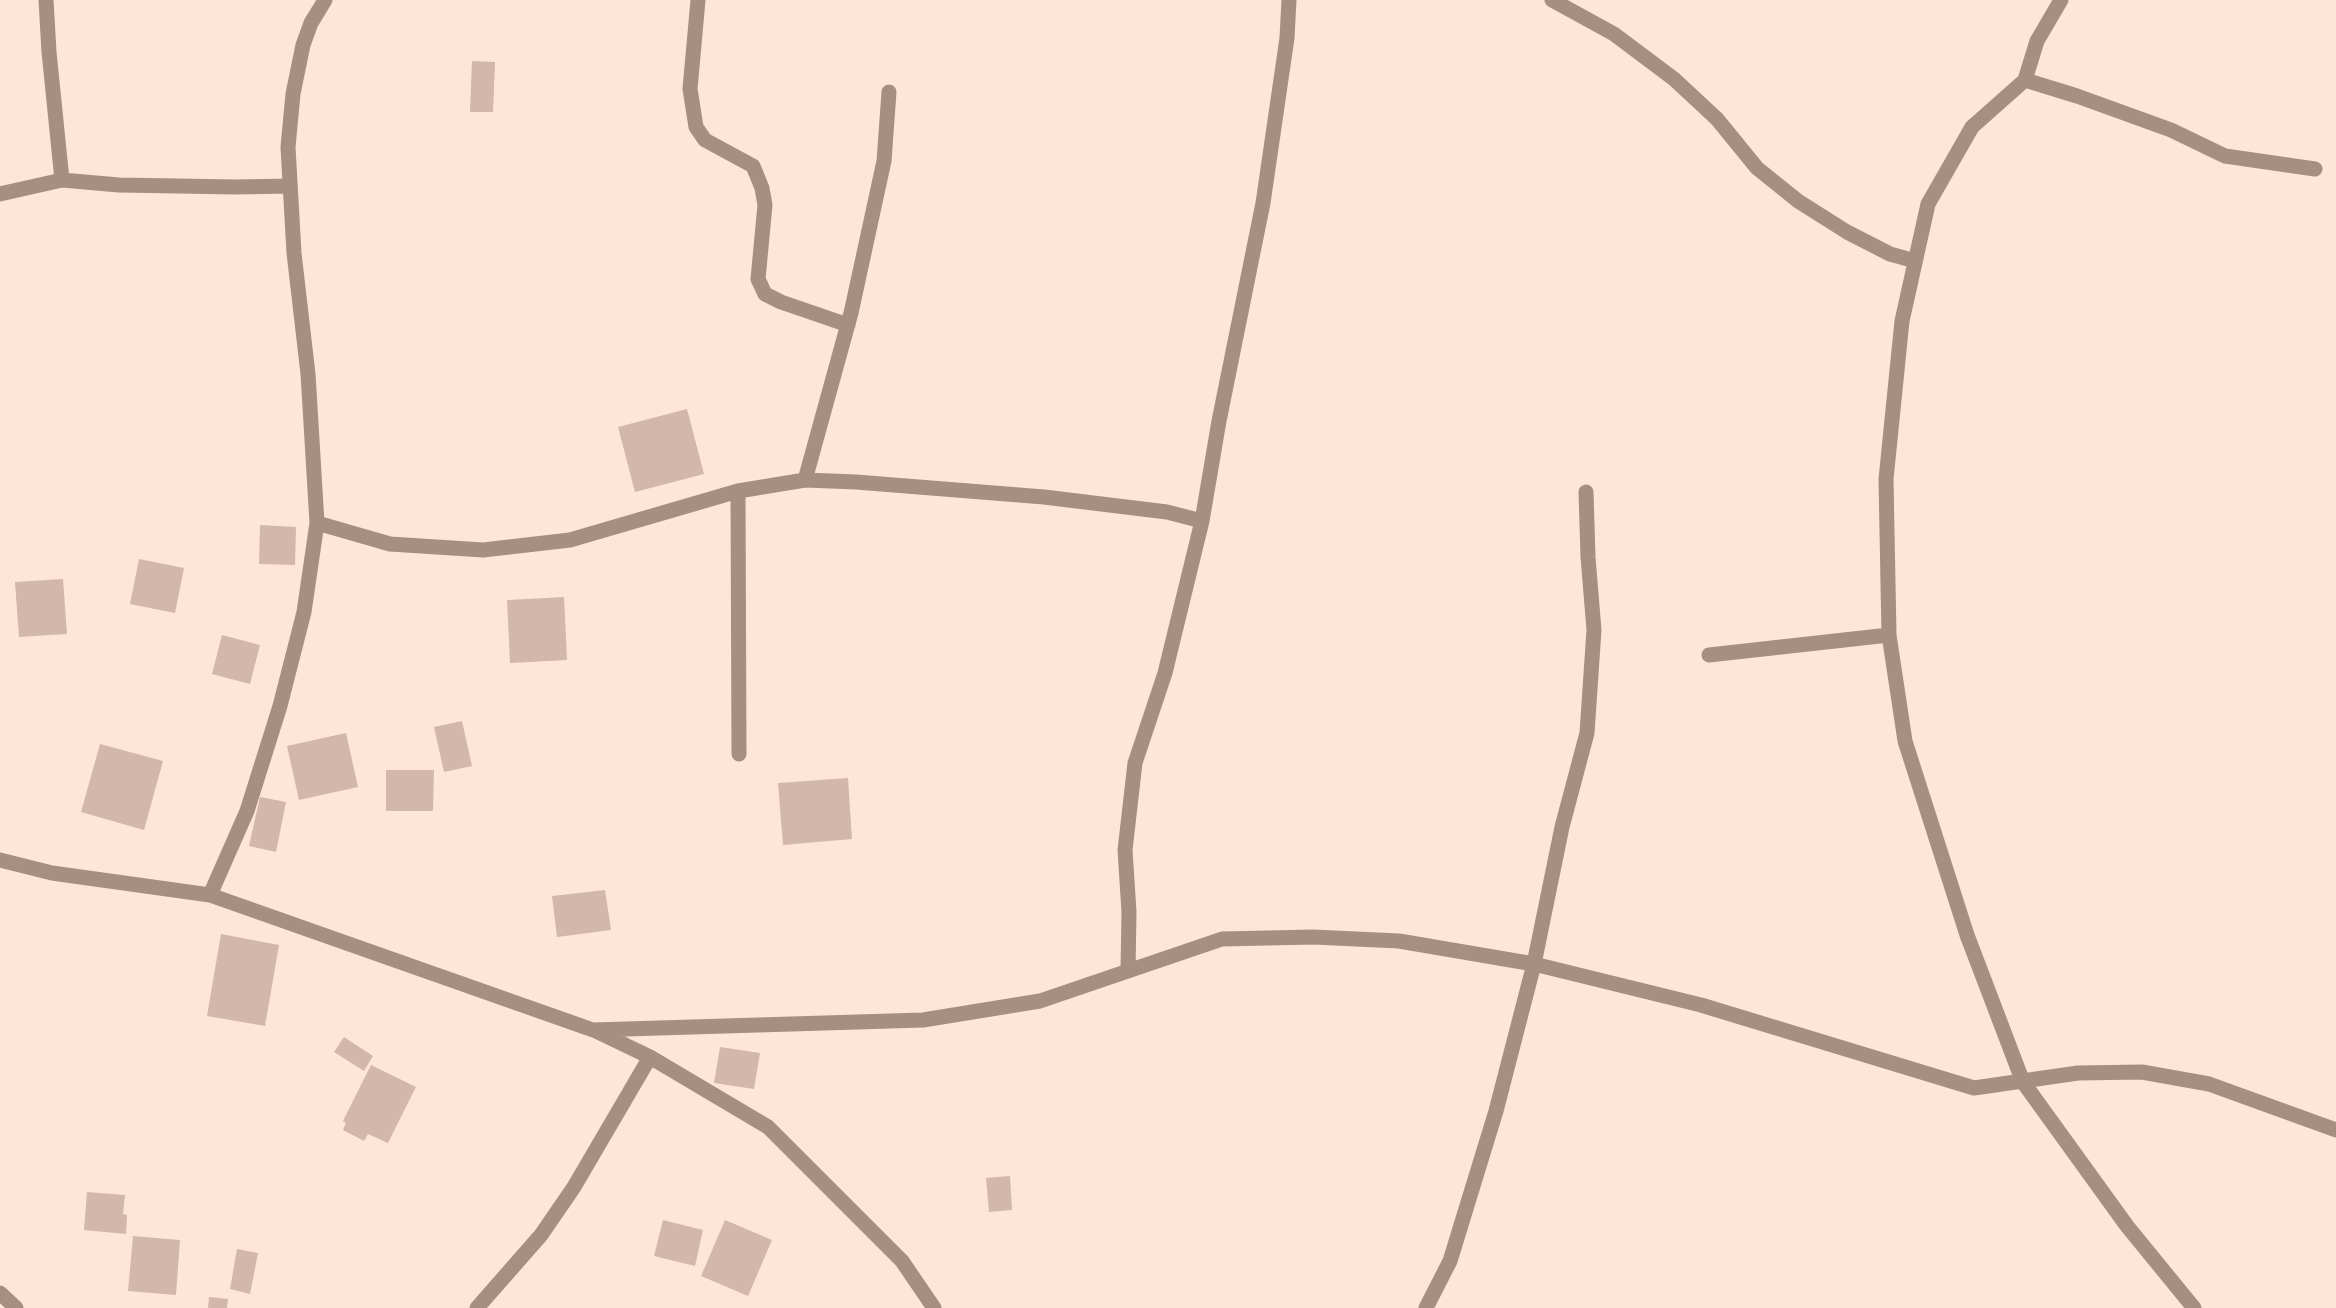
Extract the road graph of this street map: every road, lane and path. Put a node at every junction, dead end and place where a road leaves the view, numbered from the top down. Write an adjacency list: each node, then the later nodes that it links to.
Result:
1 (46, 0): 10 (street)
2 (325, 0): 11 (street)
3 (698, 0): 14 (street)
4 (1289, 0): 18 (street)
5 (1556, 0): 13 (street)
6 (2061, 0): 7 (street)
7 (2025, 80): 9 (street); 13 (street)
8 (888, 92): 14 (street)
9 (2315, 169)
10 (62, 180): 11 (street); 12 (street)
11 (290, 186): 19 (street)
12 (0, 194)
13 (1915, 261): 20 (street)
14 (848, 325): 15 (street)
15 (805, 480): 16 (street); 18 (street)
16 (738, 491): 19 (street); 22 (street)
17 (1586, 492): 25 (street)
18 (1202, 520): 26 (street)
19 (317, 523): 24 (street)
20 (1889, 635): 21 (street); 29 (street)
21 (1709, 655)
22 (739, 754)
23 (0, 860): 24 (street)
24 (210, 895): 27 (street)
25 (1534, 964): 26 (street); 29 (street); 35 (street)
26 (1128, 970): 27 (street)
27 (593, 1030): 28 (street)
28 (650, 1057): 33 (street); 34 (street)
29 (2023, 1082): 30 (street); 36 (street)
30 (2336, 1130)
31 (0, 1293): 32 (street)
32 (16, 1308)
33 (477, 1308)
34 (934, 1308)
35 (1426, 1308)
36 (2194, 1308)

